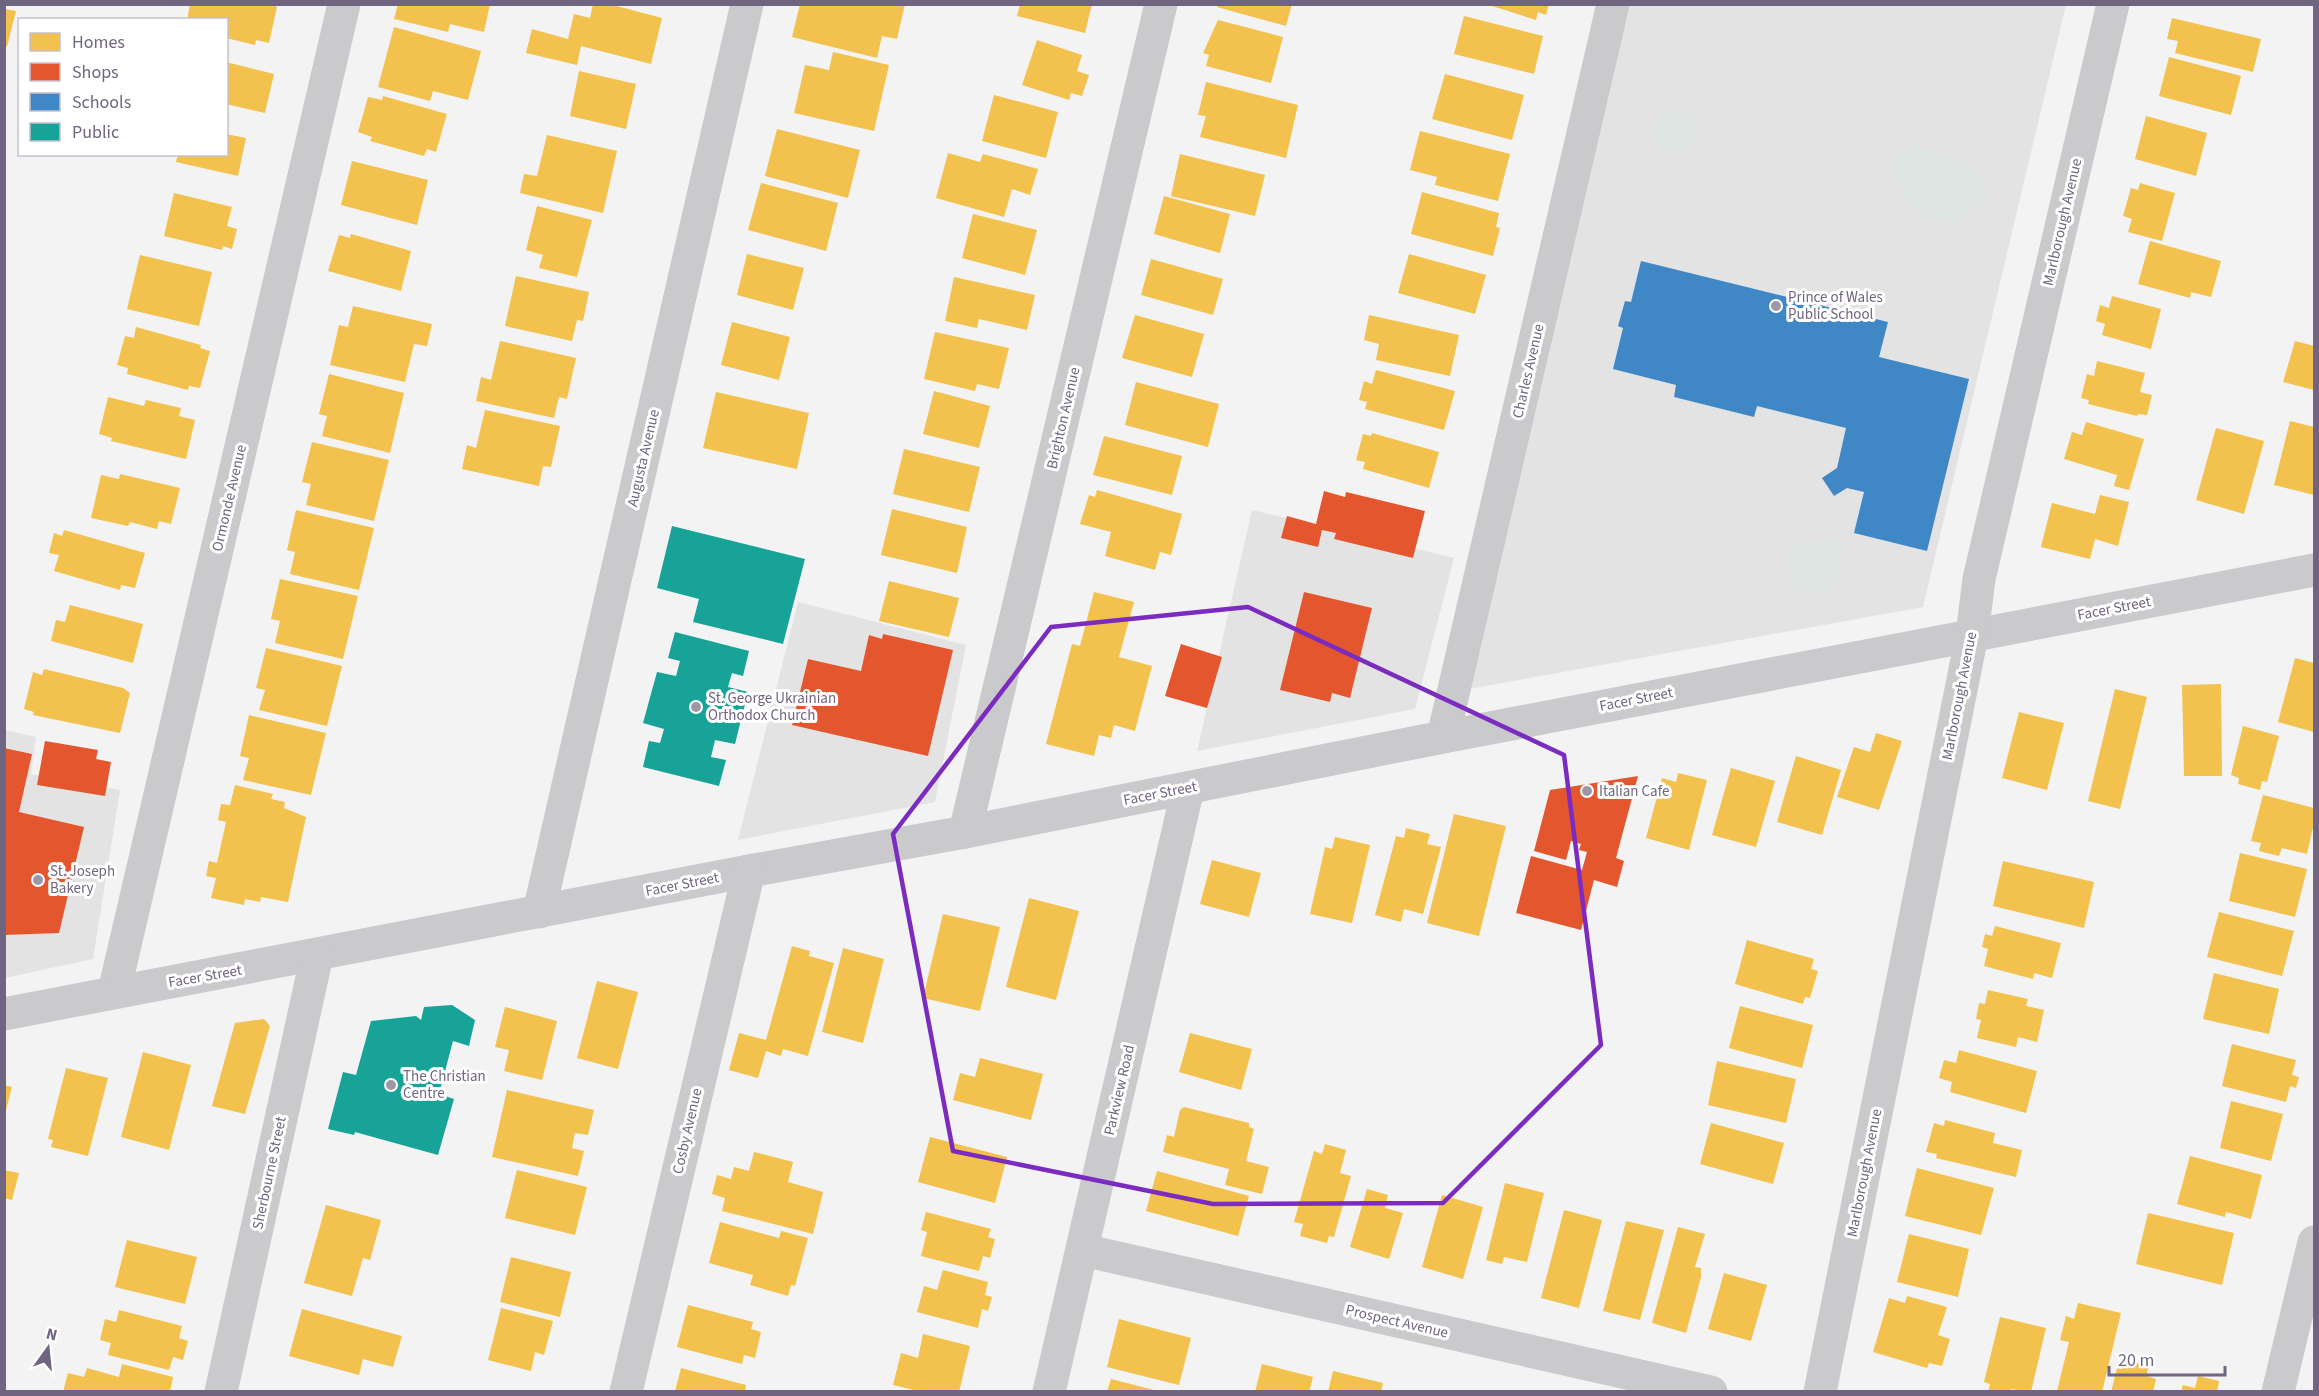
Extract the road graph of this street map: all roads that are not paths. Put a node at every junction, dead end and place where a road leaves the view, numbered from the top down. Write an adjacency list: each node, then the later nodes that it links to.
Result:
1 (344, 4): 14 (street, Ormonde Avenue)
2 (747, 4): 12 (street, Augusta Avenue)
3 (1161, 4): 10 (street, Brighton Avenue)
4 (1613, 4): 8 (street, Charles Avenue)
5 (2113, 4): 7 (street, Marlborough Avenue)
6 (2314, 570): 7 (street, Facer Street)
7 (1972, 635): 8 (street, Facer Street); 22 (street, Marlborough Avenue)
8 (1443, 736): 9 (street, Facer Street)
9 (1188, 788): 10 (street, Facer Street); 17 (street, Parkview Road)
10 (965, 832): 11 (street, Facer Street)
11 (749, 871): 12 (street, Facer Street); 19 (street, Cosby Avenue)
12 (539, 912): 13 (street, Facer Street)
13 (317, 955): 14 (street, Facer Street); 18 (street, Sherbourne Street)
14 (114, 992): 15 (street, Facer Street)
15 (4, 1014)
16 (2314, 1242): 23 (street)
17 (1083, 1250): 20 (street, Parkview Road); 21 (street, Prospect Avenue)
18 (221, 1392)
19 (626, 1392)
20 (1049, 1392)
21 (1711, 1392)
22 (1820, 1392)
23 (2278, 1392)

